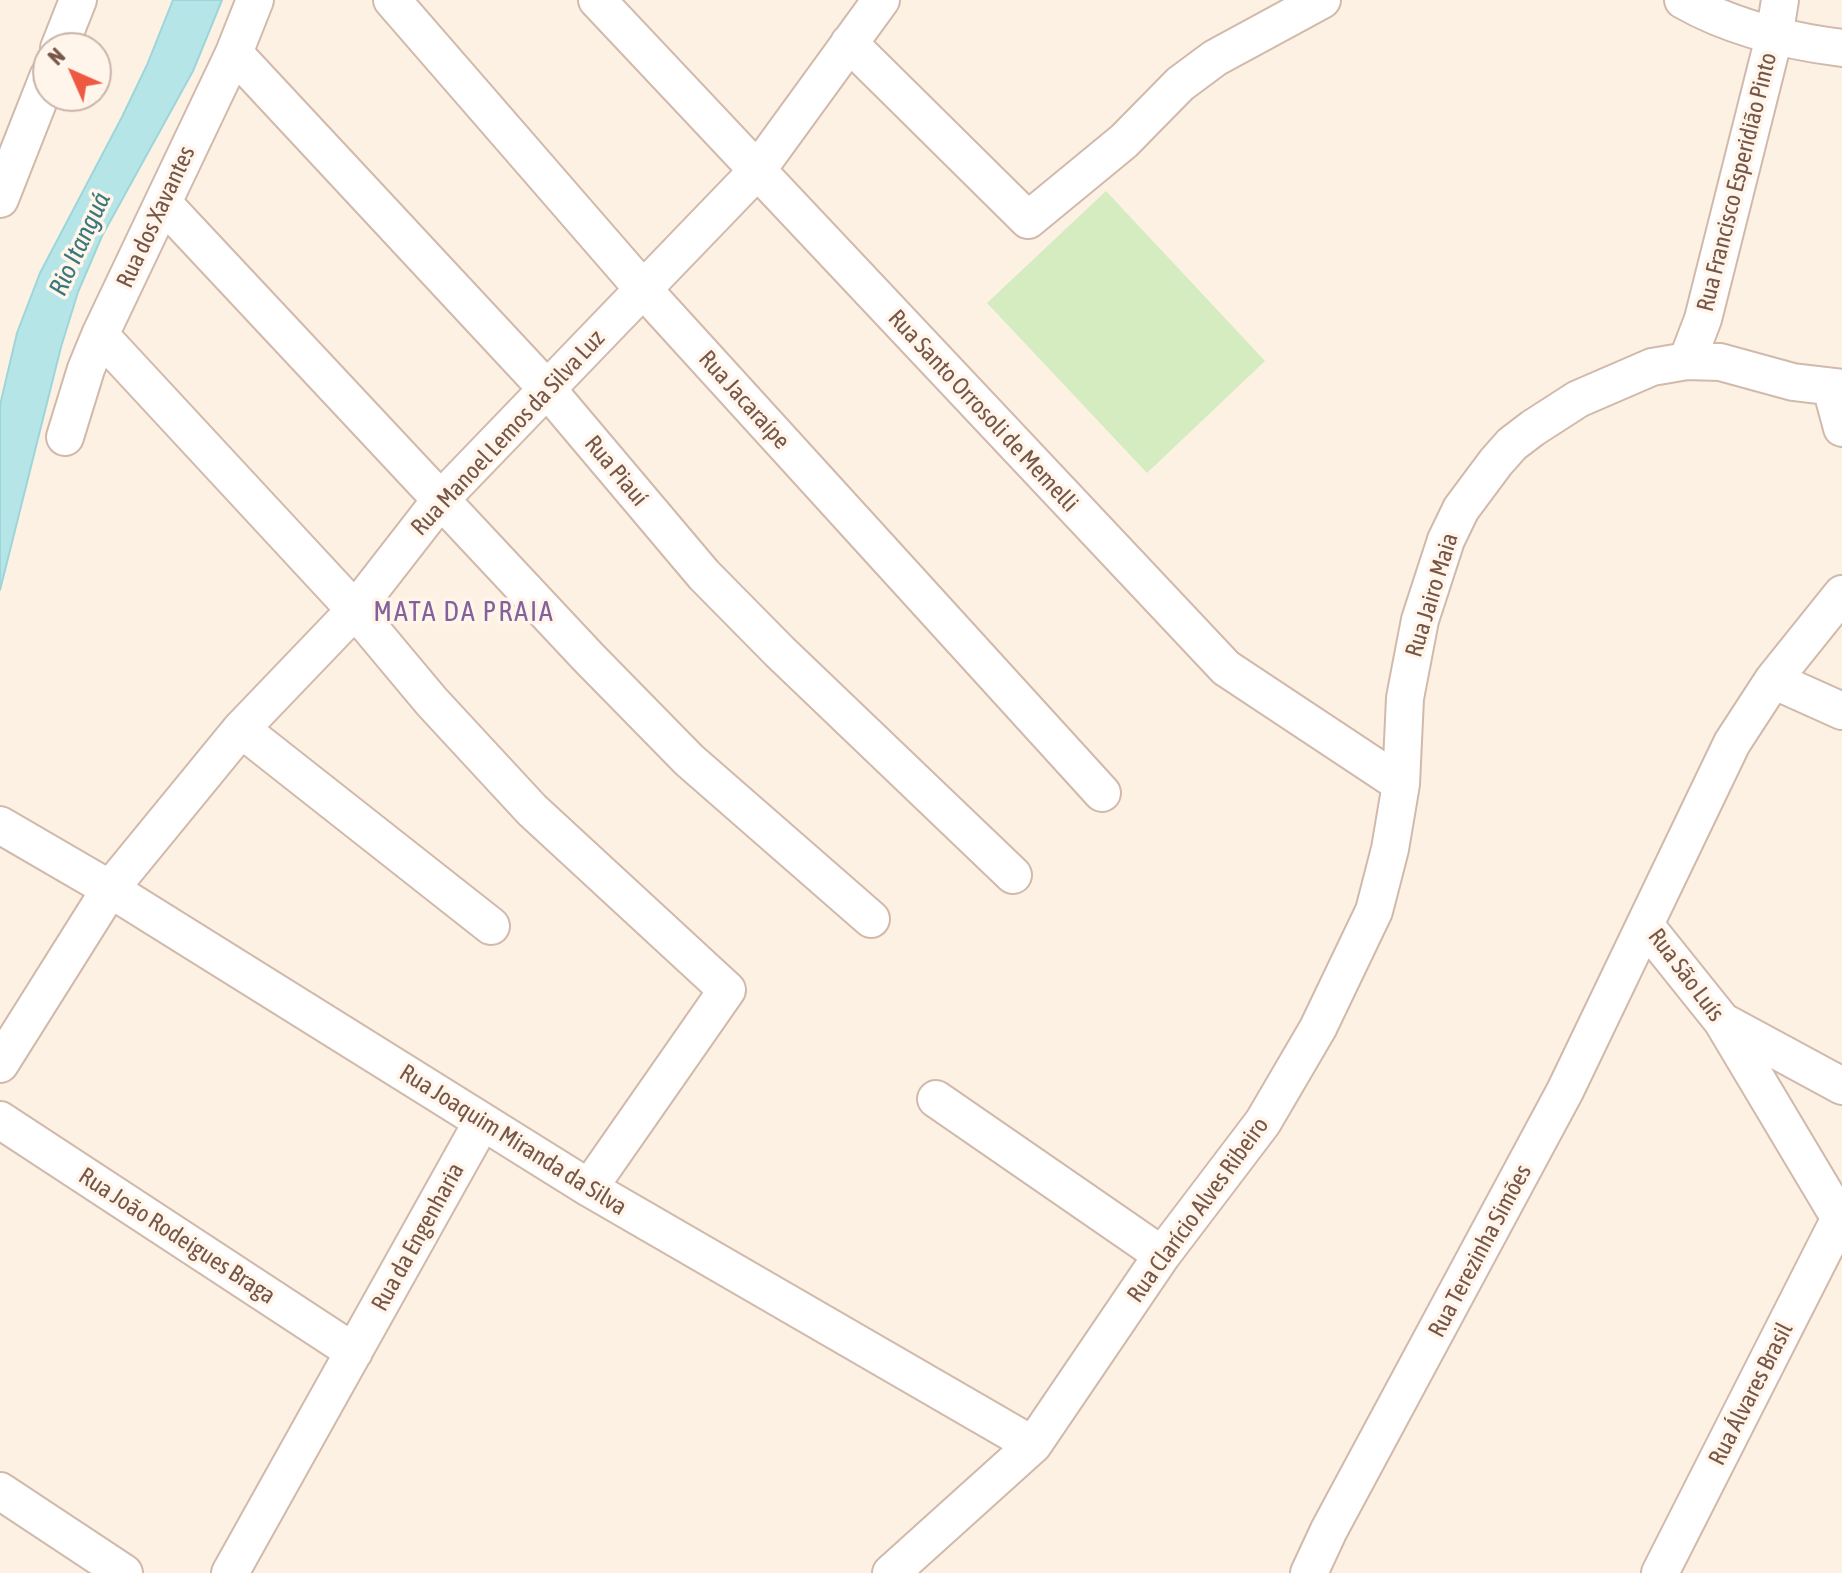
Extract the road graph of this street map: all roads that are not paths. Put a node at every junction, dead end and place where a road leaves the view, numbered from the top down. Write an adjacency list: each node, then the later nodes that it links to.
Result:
1 (78, 0): 9 (street)
2 (255, 0): 13 (street, Rua dos Xavantes)
3 (392, 0): 18 (street, Rua Jacaraípe)
4 (597, 0): 15 (street, Rua Santo Orrosoli de Memelli)
5 (881, 0): 11 (street, Rua Manoel Lemos da Silva Luz)
6 (1322, 0): 11 (street)
7 (1683, 0): 10 (street)
8 (1780, 0): 10 (street, Rua Francisco Esperidião Pinto)
9 (65, 32)
10 (1774, 37): 12 (street); 20 (street, Rua Francisco Esperidião Pinto)
11 (849, 43): 15 (street, Rua Manoel Lemos da Silva Luz)
12 (1842, 48)
13 (234, 53): 17 (street, Rua dos Xavantes); 22 (street, Rua Piauí)
14 (35, 112): 16 (street)
15 (756, 172): 18 (street, Rua Manoel Lemos da Silva Luz); 31 (street, Rua Santo Orrosoli de Memelli)
16 (2, 197)
17 (163, 203): 19 (street, Rua dos Xavantes); 25 (street)
18 (643, 289): 22 (street, Rua Manoel Lemos da Silva Luz); 32 (street, Rua Jacaraípe)
19 (100, 335): 24 (street, Rua dos Xavantes); 27 (street)
20 (1687, 361): 21 (street, Rua Jairo Maia); 31 (street, Rua Jairo Maia)
21 (1836, 388): 23 (street)
22 (547, 389): 25 (street, Rua Manoel Lemos da Silva Luz); 34 (street, Rua Piauí)
23 (1842, 428)
24 (65, 437)
25 (442, 498): 27 (street, Rua Manoel Lemos da Silva Luz); 36 (street)
26 (1842, 594): 28 (street, Rua São Luís)
27 (355, 610): 30 (street, Rua Manoel Lemos da Silva Luz); 45 (street)
28 (1773, 680): 29 (street); 37 (street, Rua São Luís)
29 (1842, 711)
30 (241, 729): 35 (street, Rua Manoel Lemos da Silva Luz); 38 (street)
31 (1401, 784): 47 (street, Rua Clarício Alves Ribeiro)
32 (1102, 793)
33 (0, 825): 35 (street, Rua Joaquim Miranda da Silva)
34 (1013, 875)
35 (110, 889): 40 (street, Rua Manoel Lemos da Silva Luz); 44 (street, Rua Joaquim Miranda da Silva)
36 (871, 919)
37 (1645, 925): 39 (street, Rua São Luís); 54 (street, Rua Terezinha Simões)
38 (491, 926)
39 (1722, 1021): 41 (street); 46 (street, Rua São Luís)
40 (0, 1064)
41 (1842, 1086)
42 (936, 1099): 47 (street)
43 (0, 1120): 48 (street, Rua João Rodeigues Braga)
44 (482, 1122): 45 (street, Rua Joaquim Miranda da Silva); 48 (street, Rua da Engenharia)
45 (589, 1188): 49 (street, Rua Joaquim Miranda da Silva)
46 (1841, 1218): 55 (street, Rua Álvares Brasil)
47 (1162, 1255): 49 (street, Rua Clarício Alves Ribeiro)
48 (354, 1352): 52 (street, Rua da Engenharia)
49 (1033, 1445): 53 (street, Rua Clarício Alves Ribeiro)
50 (0, 1491): 51 (street)
51 (124, 1573)
52 (230, 1573)
53 (891, 1573)
54 (1309, 1573)
55 (1660, 1573)

